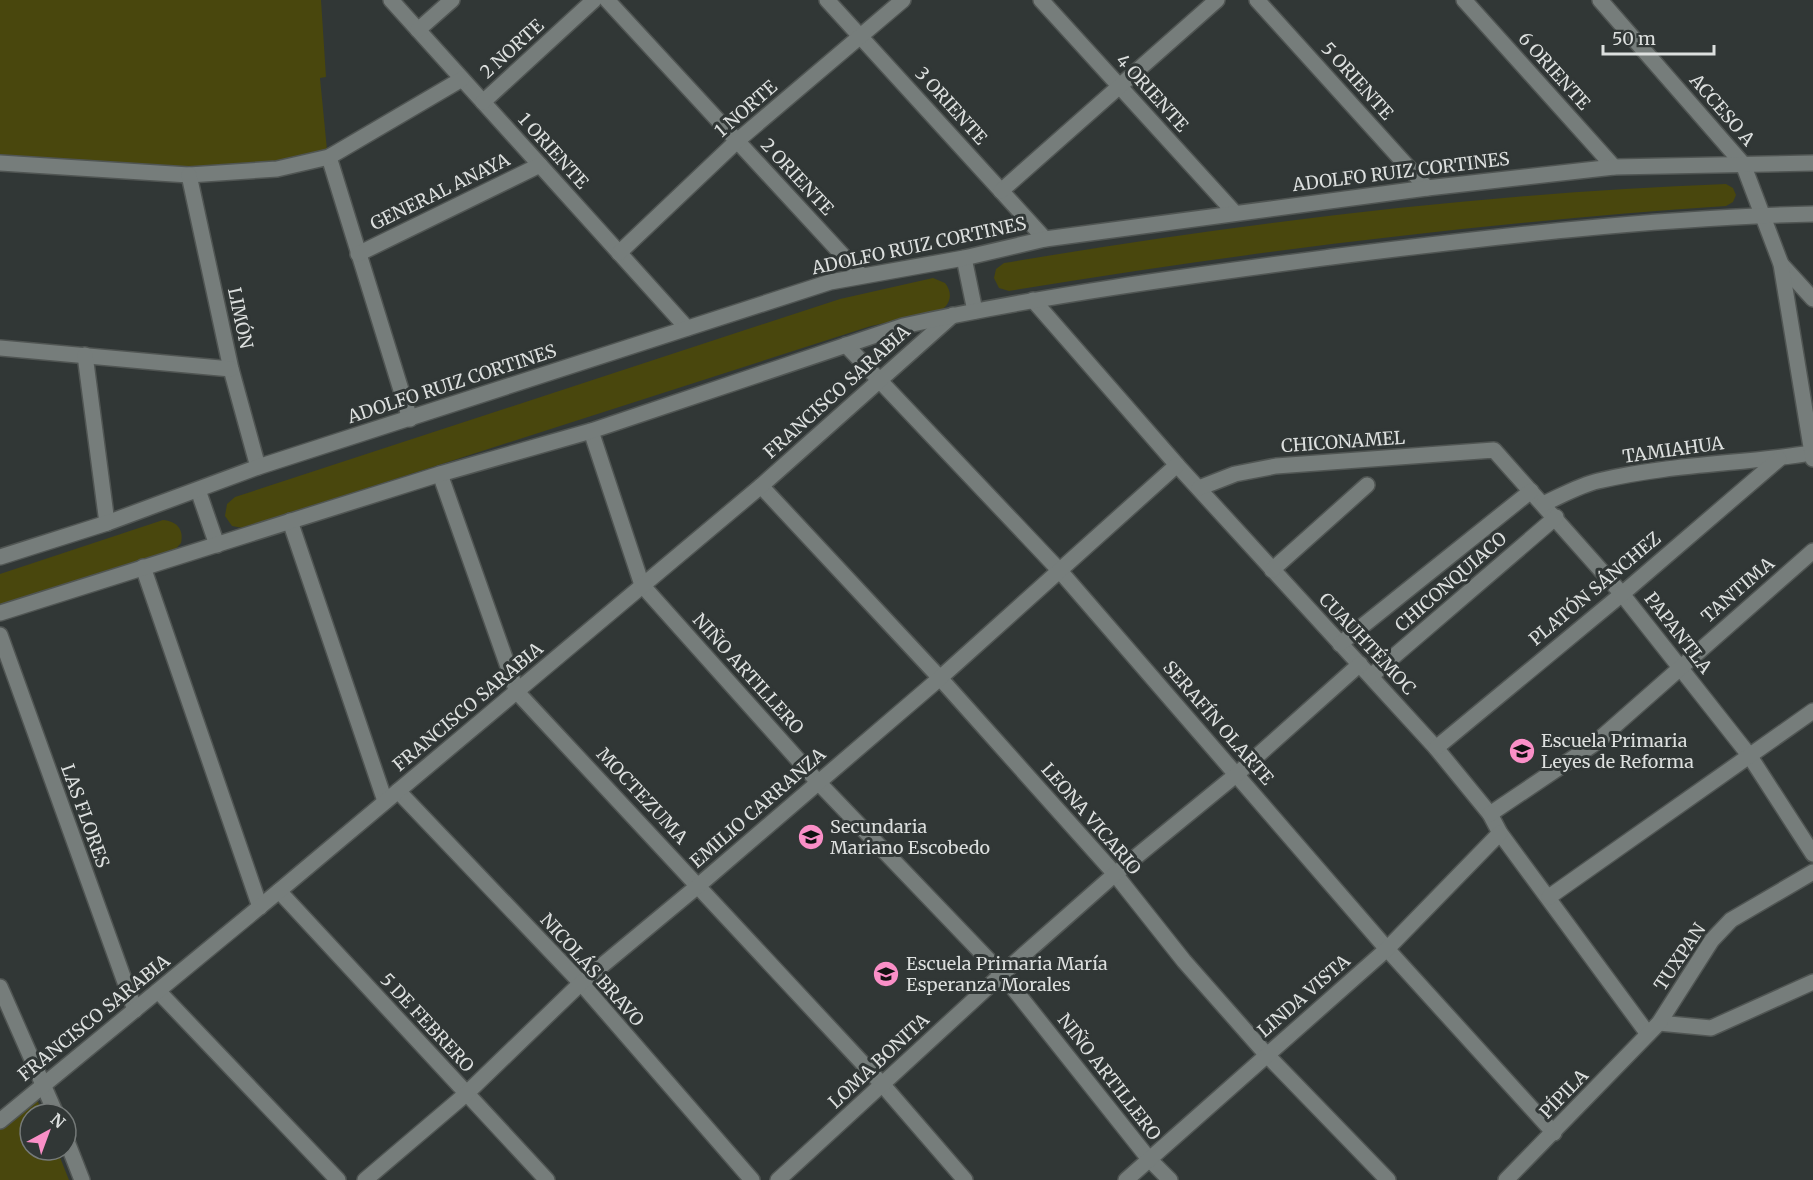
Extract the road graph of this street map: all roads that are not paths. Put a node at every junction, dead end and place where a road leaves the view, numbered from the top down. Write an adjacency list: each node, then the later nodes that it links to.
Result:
1 (391, 0): 12 (street, 1 ORIENTE)
2 (452, 0): 12 (street)
3 (594, 0): 16 (street, 2 NORTE)
4 (607, 0): 17 (street, 2 ORIENTE)
5 (827, 0): 13 (street, 3 ORIENTE)
6 (903, 0): 13 (street, 1 NORTE)
7 (1041, 0): 15 (street, 4 ORIENTE)
8 (1217, 0): 15 (street)
9 (1257, 0): 25 (street, 5 ORIENTE)
10 (1464, 0): 23 (street, 6 ORIENTE)
11 (1600, 0): 21 (street, ACCESO A)
12 (418, 30): 14 (street, 1 ORIENTE)
13 (861, 37): 17 (street, 1 NORTE); 26 (street, 3 ORIENTE)
14 (462, 80): 16 (street, 1 ORIENTE); 18 (street)
15 (1119, 86): 26 (street); 27 (street, 4 ORIENTE)
16 (483, 102): 22 (street, 1 ORIENTE)
17 (737, 141): 31 (street, 1 NORTE); 35 (street, 2 ORIENTE)
18 (329, 157): 24 (street); 32 (street, GENERAL ANAYA)
19 (0, 163): 24 (street)
20 (1813, 163): 21 (street, ADOLFO RUIZ CORTINES)
21 (1743, 164): 23 (street, ADOLFO RUIZ CORTINES); 29 (street)
22 (540, 165): 31 (street, 1 ORIENTE); 32 (street, GENERAL ANAYA)
23 (1614, 167): 25 (street, ADOLFO RUIZ CORTINES)
24 (189, 175): 44 (street, LIMÓN)
25 (1427, 188): 27 (street, ADOLFO RUIZ CORTINES)
26 (1001, 191): 30 (street, 3 ORIENTE)
27 (1234, 212): 30 (street, ADOLFO RUIZ CORTINES)
28 (1813, 214): 29 (street)
29 (1761, 215): 34 (street); 37 (street)
30 (1045, 239): 33 (street, ADOLFO RUIZ CORTINES)
31 (619, 253): 40 (street, 1 ORIENTE)
32 (358, 254): 46 (street, GENERAL ANAYA)
33 (964, 258): 35 (street, ADOLFO RUIZ CORTINES); 38 (street)
34 (1780, 264): 36 (street); 49 (street)
35 (861, 275): 40 (street, ADOLFO RUIZ CORTINES)
36 (1813, 299)
37 (1033, 300): 38 (street); 51 (street, CUAUHTÉMOC)
38 (975, 311): 39 (street)
39 (953, 315): 41 (street); 45 (street, FRANCISCO SARABIA)
40 (687, 328): 46 (street, ADOLFO RUIZ CORTINES)
41 (846, 345): 45 (street, SERAFÍN OLARTE); 47 (street)
42 (0, 348): 43 (street)
43 (85, 355): 44 (street); 62 (street)
44 (231, 369): 52 (street, LIMÓN)
45 (879, 381): 55 (street, FRANCISCO SARABIA); 68 (street, SERAFÍN OLARTE)
46 (410, 419): 52 (street, ADOLFO RUIZ CORTINES)
47 (591, 431): 53 (street); 69 (street, NIÑO ARTILLERO)
48 (1494, 450): 56 (street, CHICONAMEL); 58 (street, PAPANTLA)
49 (1812, 456): 50 (street, TAMIAHUA)
50 (1779, 459): 59 (street, TAMIAHUA); 70 (street, PLATÓN SÁNCHEZ)
51 (1178, 465): 56 (street, CUAUHTÉMOC); 68 (street, EMILIO CARRANZA)
52 (258, 467): 57 (street, ADOLFO RUIZ CORTINES)
53 (440, 474): 61 (street); 78 (street, MOCTEZUMA)
54 (1367, 485): 67 (street)
55 (761, 486): 69 (street, FRANCISCO SARABIA); 77 (street, LEONA VICARIO)
56 (1198, 488): 67 (street, CUAUHTÉMOC)
57 (198, 490): 62 (street, ADOLFO RUIZ CORTINES); 63 (street)
58 (1530, 491): 59 (street, PAPANTLA); 73 (street)
59 (1543, 504): 60 (street, PAPANTLA)
60 (1556, 517): 70 (street, PAPANTLA); 76 (street, CHICONQUIACO)
61 (290, 521): 63 (street); 85 (street)
62 (107, 523): 65 (street, ADOLFO RUIZ CORTINES)
63 (217, 545): 66 (street)
64 (1813, 550): 75 (street, TANTIMA)
65 (0, 557)
66 (143, 567): 71 (street); 94 (street)
67 (1272, 570): 73 (street, CUAUHTÉMOC)
68 (1060, 571): 77 (street, EMILIO CARRANZA); 82 (street, SERAFÍN OLARTE)
69 (642, 585): 78 (street, FRANCISCO SARABIA); 83 (street, NIÑO ARTILLERO)
70 (1622, 594): 75 (street, PAPANTLA); 80 (street, PLATÓN SÁNCHEZ)
71 (0, 613)
72 (0, 635): 102 (street, LAS FLORES)
73 (1340, 644): 74 (street, CUAUHTÉMOC)
74 (1360, 664): 76 (street, CUAUHTÉMOC); 82 (street, LOMA BONITA)
75 (1680, 667): 81 (street, PAPANTLA); 86 (street, TANTIMA)
76 (1371, 676): 80 (street, CUAUHTÉMOC)
77 (940, 678): 83 (street, EMILIO CARRANZA); 90 (street, LEONA VICARIO)
78 (517, 692): 84 (street, FRANCISCO SARABIA); 91 (street, MOCTEZUMA)
79 (1813, 711): 81 (street)
80 (1436, 748): 86 (street, CUAUHTÉMOC)
81 (1749, 755): 88 (street, PAPANTLA); 93 (street)
82 (1237, 774): 90 (street, LOMA BONITA); 95 (street, SERAFÍN OLARTE)
83 (818, 782): 91 (street, EMILIO CARRANZA); 96 (street, NIÑO ARTILLERO)
84 (398, 791): 85 (street, FRANCISCO SARABIA); 98 (street, NICOLÁS BRAVO)
85 (385, 801): 92 (street, FRANCISCO SARABIA)
86 (1490, 814): 87 (street, CUAUHTÉMOC)
87 (1500, 833): 93 (street, CUAUHTÉMOC); 95 (street, LINDA VISTA)
88 (1813, 854)
89 (1813, 872): 103 (street, TUXPAN)
90 (1115, 874): 96 (street, LOMA BONITA); 104 (street, LEONA VICARIO)
91 (699, 885): 98 (street, EMILIO CARRANZA); 106 (street, MOCTEZUMA)
92 (279, 891): 94 (street, FRANCISCO SARABIA); 107 (street, 5 DE FEBRERO)
93 (1549, 897): 103 (street, CUAUHTÉMOC)
94 (260, 907): 100 (street, FRANCISCO SARABIA)
95 (1387, 949): 104 (street, LINDA VISTA); 111 (street, SERAFÍN OLARTE)
96 (1002, 974): 106 (street, LOMA BONITA); 112 (street, NIÑO ARTILLERO)
97 (1813, 982): 103 (street)
98 (581, 983): 107 (street, EMILIO CARRANZA); 118 (street, NICOLÁS BRAVO)
99 (0, 987): 101 (street)
100 (158, 992): 102 (street, FRANCISCO SARABIA); 115 (street)
101 (4, 1009): 105 (street)
102 (135, 1010): 105 (street, FRANCISCO SARABIA)
103 (1654, 1029): 111 (street, PÍPILA)
104 (1266, 1054): 112 (street, LINDA VISTA); 123 (street, LEONA VICARIO)
105 (44, 1084): 109 (street); 110 (street, FRANCISCO SARABIA)
106 (882, 1084): 119 (street, LOMA BONITA); 120 (street, MOCTEZUMA)
107 (466, 1094): 116 (street, EMILIO CARRANZA); 117 (street, 5 DE FEBRERO)
108 (0, 1101): 110 (street)
109 (51, 1102)
110 (3, 1118)
111 (1554, 1133): 124 (street, PÍPILA)
112 (1149, 1159): 121 (street, LINDA VISTA); 122 (street, NIÑO ARTILLERO)
113 (75, 1162): 114 (street)
114 (82, 1180)
115 (338, 1180)
116 (365, 1180)
117 (546, 1180)
118 (752, 1180)
119 (778, 1180)
120 (965, 1180)
121 (1126, 1180)
122 (1170, 1180)
123 (1388, 1180)
124 (1506, 1180)

